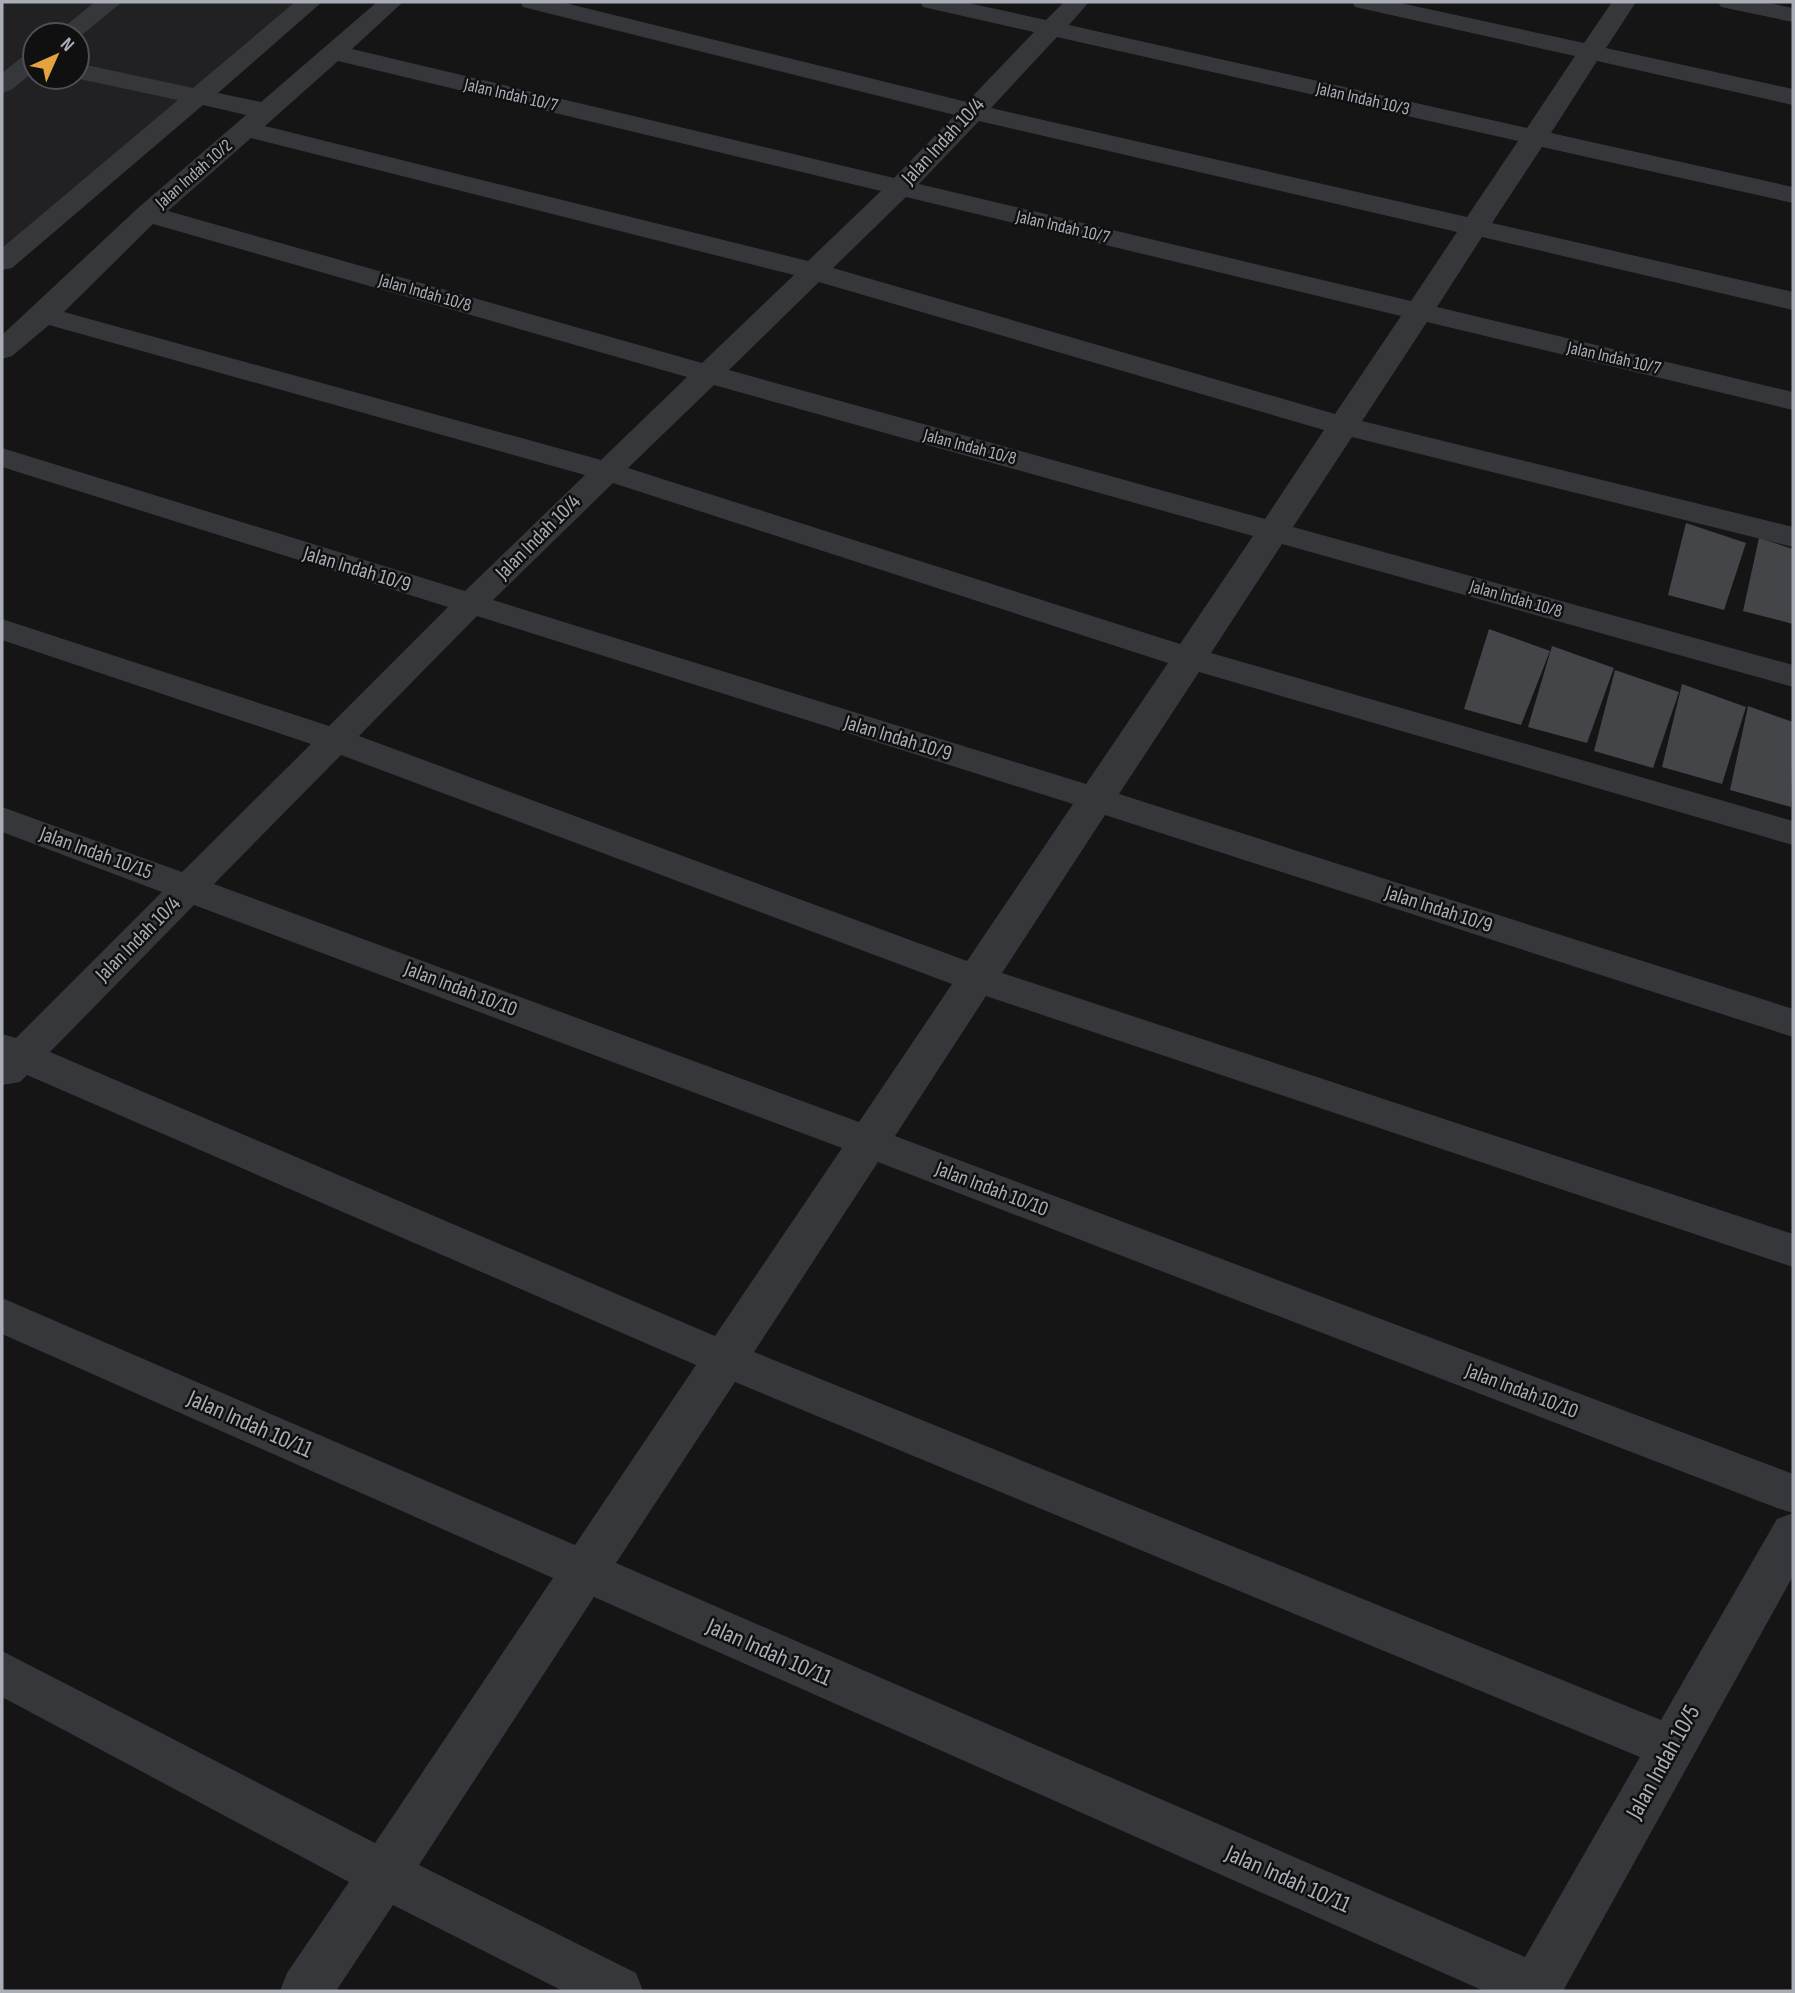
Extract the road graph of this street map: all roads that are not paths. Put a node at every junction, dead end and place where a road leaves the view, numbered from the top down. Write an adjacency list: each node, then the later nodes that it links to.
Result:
1 (110, 2): 11 (street)
2 (310, 2): 20 (street)
3 (391, 2): 13 (street, Jalan Indah 10/2)
4 (532, 2): 22 (street)
5 (932, 2): 12 (street, Jalan Indah 10/3)
6 (1077, 2): 12 (street, Jalan Indah 10/4)
7 (1364, 2): 14 (street)
8 (1624, 2): 14 (street)
9 (1730, 2): 10 (street)
10 (1793, 15)
11 (85, 21)
12 (1049, 28): 22 (street, Jalan Indah 10/4); 24 (street, Jalan Indah 10/3)
13 (332, 52): 23 (street, Jalan Indah 10/2); 25 (street, Jalan Indah 10/7)
14 (1591, 53): 21 (street); 24 (street)
15 (2, 56): 16 (street)
16 (21, 59)
17 (21, 71): 19 (street)
18 (91, 74): 20 (street)
19 (2, 85)
20 (197, 95): 23 (street); 29 (street)
21 (1793, 97)
22 (971, 111): 25 (street, Jalan Indah 10/4); 28 (street)
23 (256, 120): 27 (street, Jalan Indah 10/2); 30 (street)
24 (1535, 137): 26 (street, Jalan Indah 10/3); 28 (street)
25 (900, 188): 30 (street, Jalan Indah 10/4); 32 (street, Jalan Indah 10/7)
26 (1793, 195)
27 (148, 214): 33 (street, Jalan Indah 10/2); 35 (street, Jalan Indah 10/8)
28 (1475, 228): 31 (street); 32 (street)
29 (2, 262)
30 (813, 271): 35 (street, Jalan Indah 10/4); 37 (street)
31 (1793, 300)
32 (1419, 312): 36 (street, Jalan Indah 10/7); 37 (street)
33 (44, 315): 34 (street, Jalan Indah 10/2); 39 (street)
34 (2, 350)
35 (705, 373): 39 (street, Jalan Indah 10/4); 40 (street, Jalan Indah 10/8)
36 (1793, 401)
37 (1344, 426): 40 (street); 41 (street)
38 (2, 457): 42 (street, Jalan Indah 10/9)
39 (606, 471): 42 (street, Jalan Indah 10/4); 44 (street)
40 (1274, 531): 44 (street); 45 (street, Jalan Indah 10/8)
41 (1793, 537)
42 (470, 604): 46 (street, Jalan Indah 10/4); 47 (street, Jalan Indah 10/9)
43 (2, 629): 46 (street)
44 (1189, 659): 47 (street); 49 (street)
45 (1793, 677)
46 (335, 740): 50 (street, Jalan Indah 10/4); 51 (street)
47 (1096, 799): 51 (street); 52 (street, Jalan Indah 10/9)
48 (2, 818): 50 (street, Jalan Indah 10/15)
49 (1793, 833)
50 (189, 887): 53 (street, Jalan Indah 10/4); 54 (street, Jalan Indah 10/10)
51 (977, 979): 54 (street); 55 (street)
52 (1793, 1023)
53 (8, 1060): 57 (street)
54 (869, 1142): 57 (street); 58 (street, Jalan Indah 10/10)
55 (1793, 1251)
56 (2, 1315): 60 (street, Jalan Indah 10/11)
57 (725, 1359): 60 (street); 62 (street)
58 (1793, 1494)
59 (1793, 1533): 62 (street, Jalan Indah 10/5)
60 (585, 1571): 63 (street); 64 (street, Jalan Indah 10/11)
61 (2, 1673): 63 (street)
62 (1671, 1747): 64 (street, Jalan Indah 10/5)
63 (384, 1874): 65 (street); 66 (street)
64 (1535, 1990)
65 (306, 1991)
66 (617, 1991)

